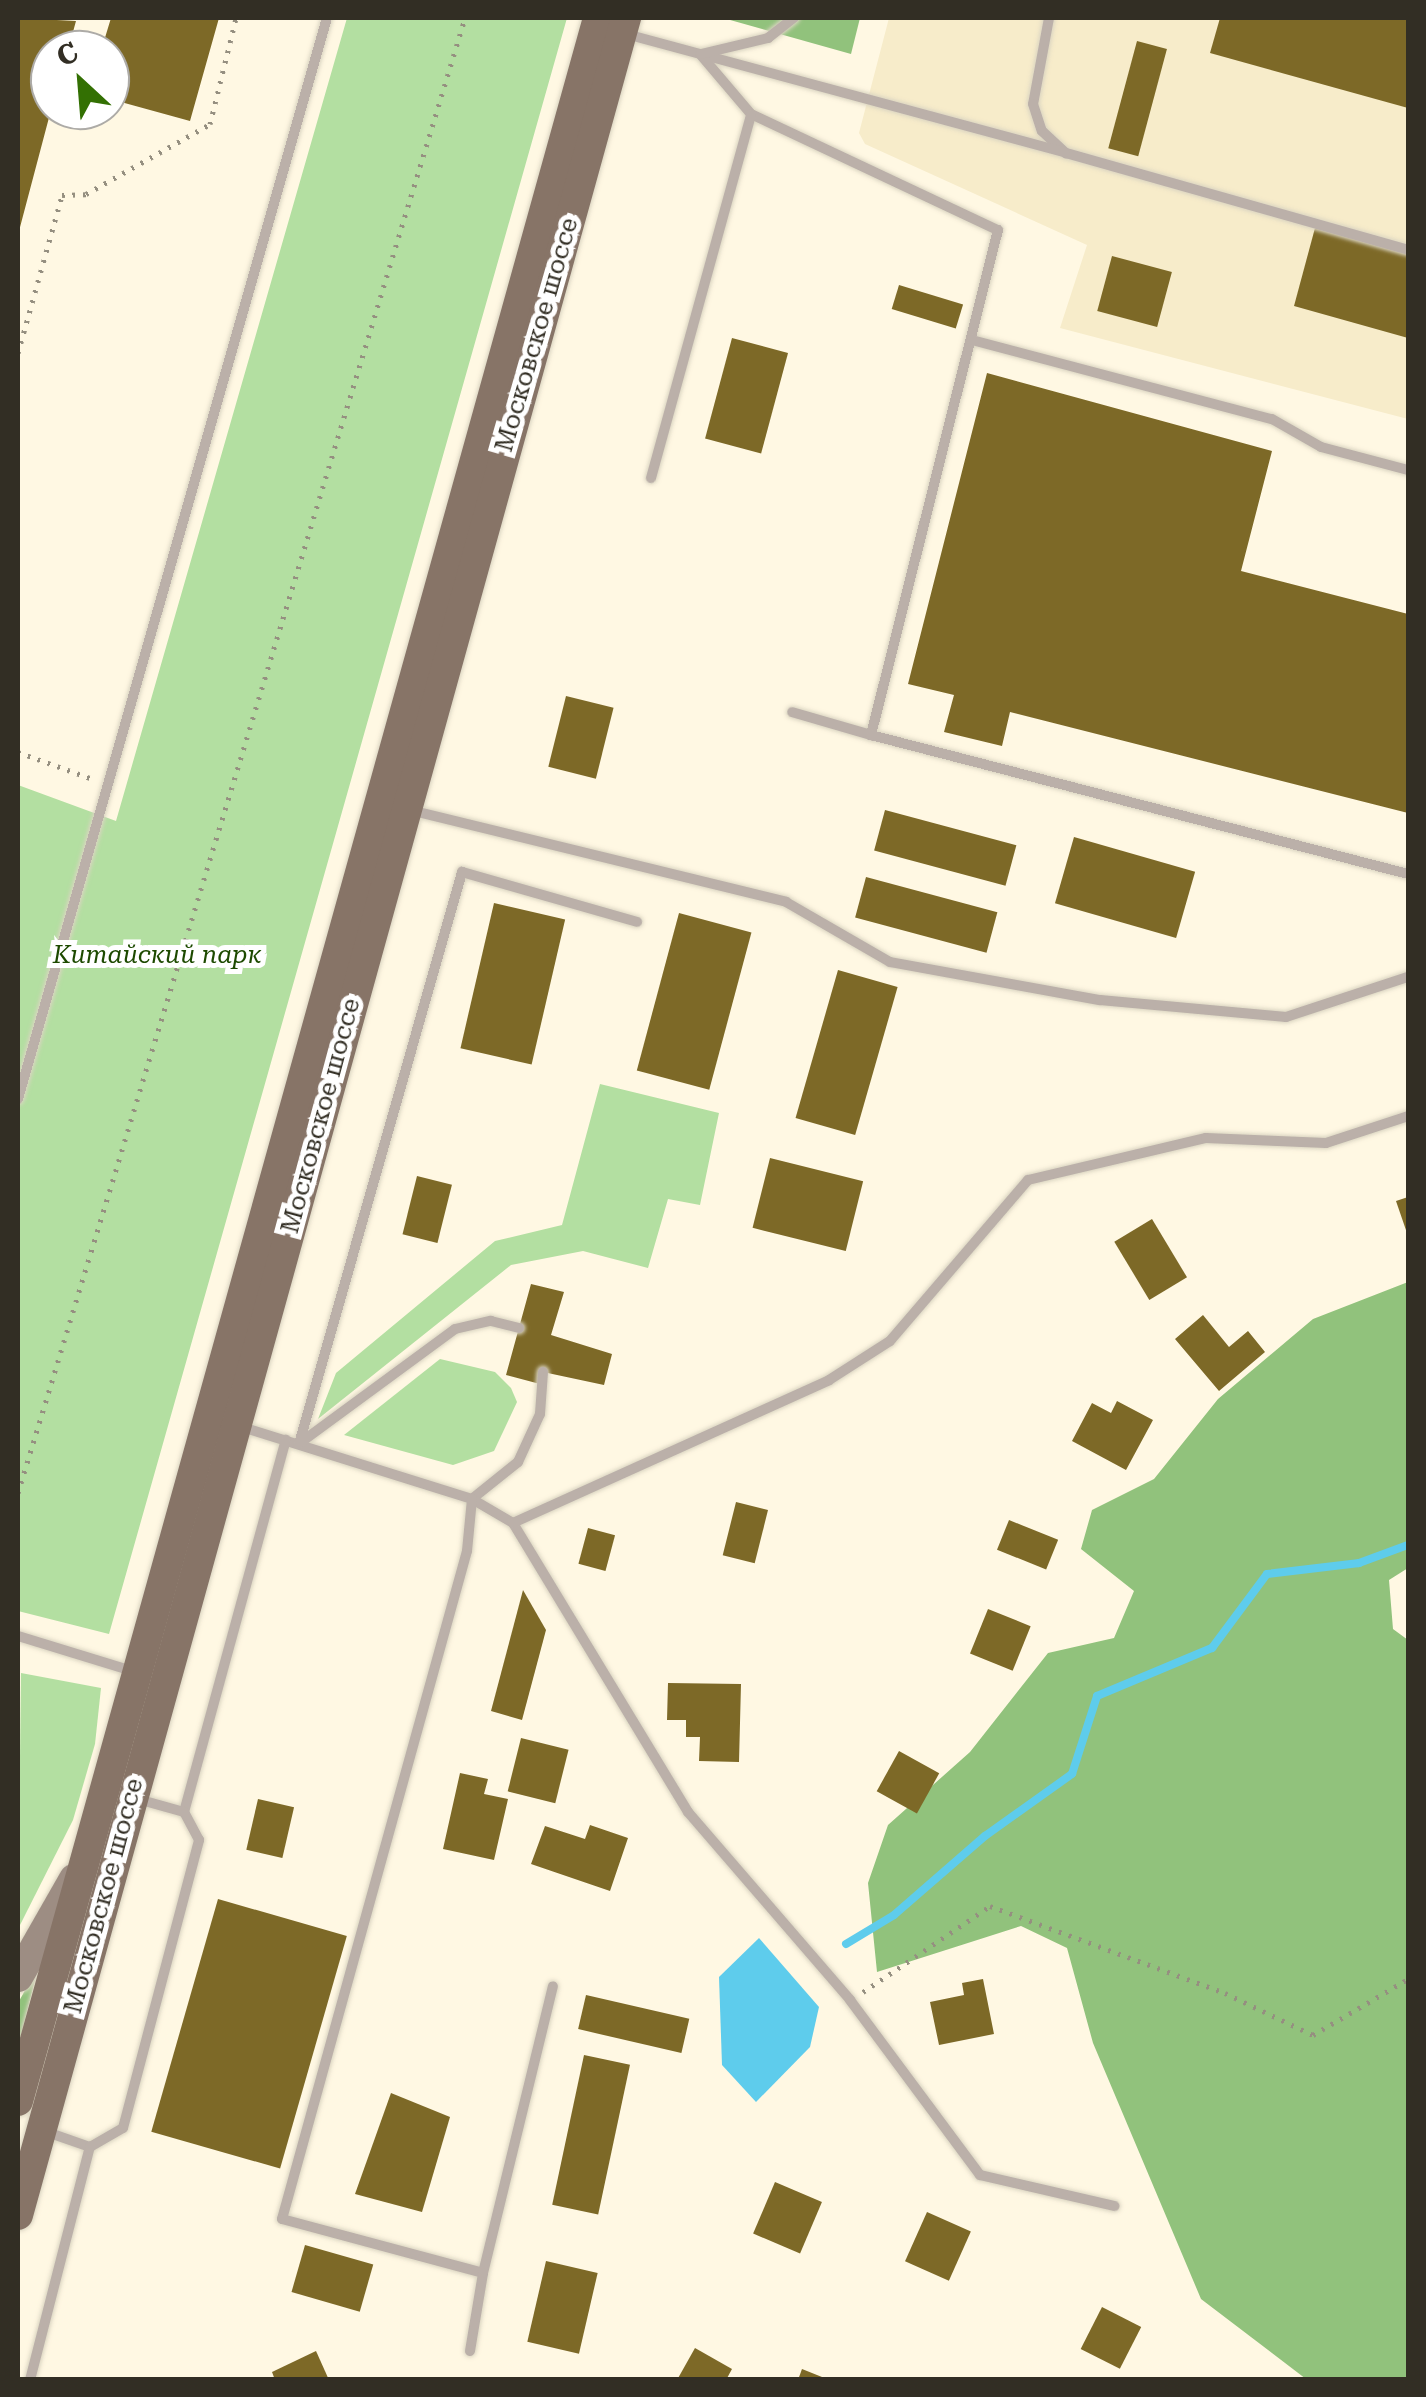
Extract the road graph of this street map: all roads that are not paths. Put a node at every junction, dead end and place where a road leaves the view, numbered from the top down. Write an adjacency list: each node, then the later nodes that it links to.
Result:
1 (328, 18): 18 (lane)
2 (794, 18): 5 (lane)
3 (1050, 18): 7 (lane)
4 (611, 23): 5 (lane); 14 (main road, Московское шоссе); 22 (main road, Московское шоссе)
5 (700, 54): 6 (lane); 7 (lane)
6 (752, 114): 9 (lane); 11 (lane)
7 (1066, 153): 8 (lane)
8 (1408, 250)
9 (972, 340): 10 (lane); 13 (lane)
10 (1408, 470)
11 (651, 478)
12 (792, 712): 13 (lane)
13 (871, 735): 15 (lane)
14 (405, 808): 17 (lane); 22 (main road, Московское шоссе)
15 (1408, 874)
16 (637, 922): 24 (lane)
17 (1408, 977)
18 (18, 1100)
19 (1408, 1116): 26 (lane)
20 (519, 1328): 24 (lane)
21 (543, 1372): 25 (lane)
22 (222, 1421): 23 (lane); 28 (main road, Московское шоссе)
23 (286, 1440): 24 (lane); 30 (lane)
24 (298, 1444): 25 (lane)
25 (472, 1499): 26 (lane); 39 (lane)
26 (513, 1523): 37 (lane)
27 (18, 1636): 28 (lane)
28 (150, 1677): 29 (main road, Московское шоссе); 31 (main road, Московское шоссе)
29 (130, 1797): 30 (lane); 35 (main road, Московское шоссе)
30 (184, 1812): 36 (lane)
31 (80, 1868): 32 (main road); 34 (main road, Московское шоссе)
32 (18, 1977)
33 (554, 1986): 39 (lane)
34 (18, 2101)
35 (40, 2130): 36 (lane); 38 (main road, Московское шоссе)
36 (90, 2147): 41 (lane)
37 (1114, 2206)
38 (18, 2214)
39 (483, 2273): 40 (lane)
40 (470, 2351)
41 (30, 2380)

